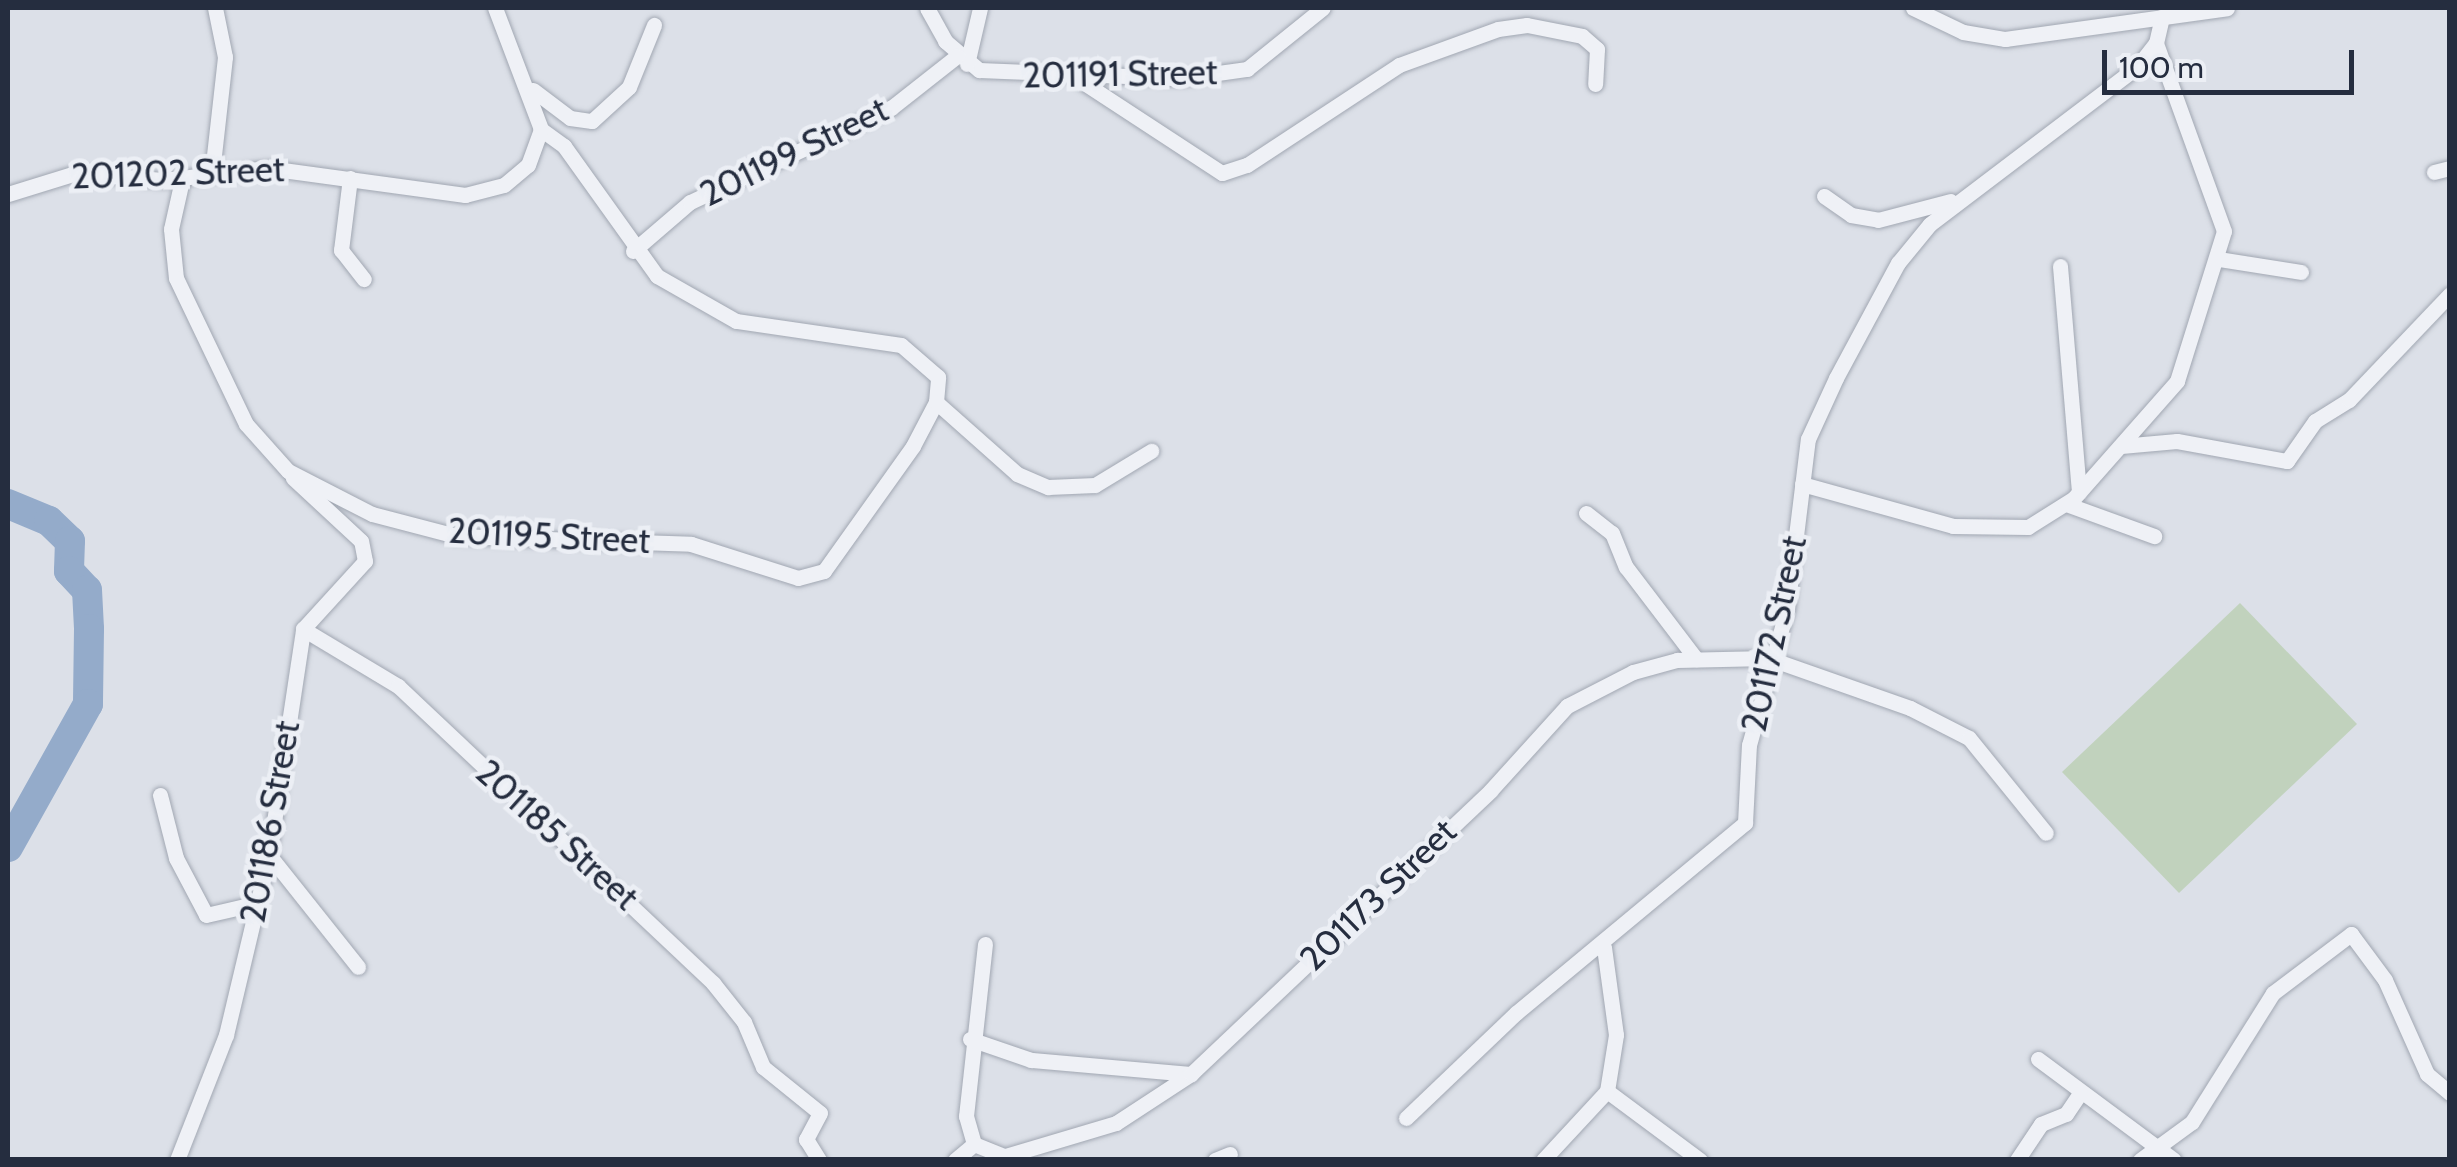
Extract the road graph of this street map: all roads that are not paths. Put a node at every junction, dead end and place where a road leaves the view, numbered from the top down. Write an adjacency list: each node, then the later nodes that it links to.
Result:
1 (214, 8): 16 (street)
2 (496, 8): 14 (street)
3 (927, 8): 11 (street)
4 (980, 8): 11 (street)
5 (1323, 8): 12 (street, 201191 Street)
6 (1912, 8): 8 (street)
7 (2227, 8): 8 (street)
8 (2162, 17): 10 (street)
9 (654, 25): 14 (street)
10 (2156, 43): 21 (street, 201172 Street); 23 (street)
11 (962, 60): 12 (street, 201191 Street); 22 (street, 201199 Street)
12 (1072, 76): 13 (street)
13 (1595, 84)
14 (530, 87): 15 (street)
15 (542, 130): 17 (street, 201202 Street); 22 (street)
16 (212, 173): 17 (street, 201202 Street); 18 (street, 201202 Street)
17 (350, 178): 26 (street)
18 (182, 180): 19 (street, 201202 Street); 31 (street, 201195 Street)
19 (8, 191)
20 (1824, 196): 21 (street)
21 (1965, 197): 32 (street, 201172 Street)
22 (633, 251): 28 (street)
23 (2219, 260): 25 (street); 29 (street)
24 (2060, 266): 33 (street)
25 (2301, 272)
26 (364, 278)
27 (2450, 294): 29 (street)
28 (936, 402): 30 (street); 31 (street, 201195 Street)
29 (2120, 446): 33 (street)
30 (1151, 451)
31 (288, 472): 37 (street)
32 (1802, 484): 34 (street); 38 (street, 201172 Street)
33 (2079, 492): 34 (street)
34 (2066, 504): 36 (street)
35 (1586, 514): 39 (street)
36 (2154, 536)
37 (303, 629): 42 (street, 201186 Street); 58 (street, 201185 Street)
38 (1768, 658): 39 (street, 201173 Street); 41 (street); 45 (street, 201172 Street)
39 (1696, 659): 49 (street, 201173 Street)
40 (160, 796): 43 (street)
41 (2046, 833)
42 (269, 856): 43 (street, 201186 Street); 46 (street)
43 (258, 902): 57 (street, 201186 Street)
44 (985, 944): 47 (street)
45 (1604, 946): 50 (street); 53 (street, 201172 Street)
46 (358, 966)
47 (970, 1039): 49 (street); 54 (street)
48 (2038, 1059): 51 (street)
49 (1190, 1074): 56 (street, 201173 Street)
50 (1607, 1091): 60 (street); 61 (street)
51 (2080, 1092): 55 (street); 62 (street)
52 (2450, 1093): 55 (street)
53 (1406, 1118)
54 (974, 1144): 56 (street); 59 (street)
55 (2154, 1145): 63 (street); 64 (street)
56 (1001, 1158)
57 (177, 1160)
58 (820, 1160)
59 (955, 1160)
60 (1543, 1160)
61 (1700, 1160)
62 (2017, 1160)
63 (2140, 1160)
64 (2174, 1160)

